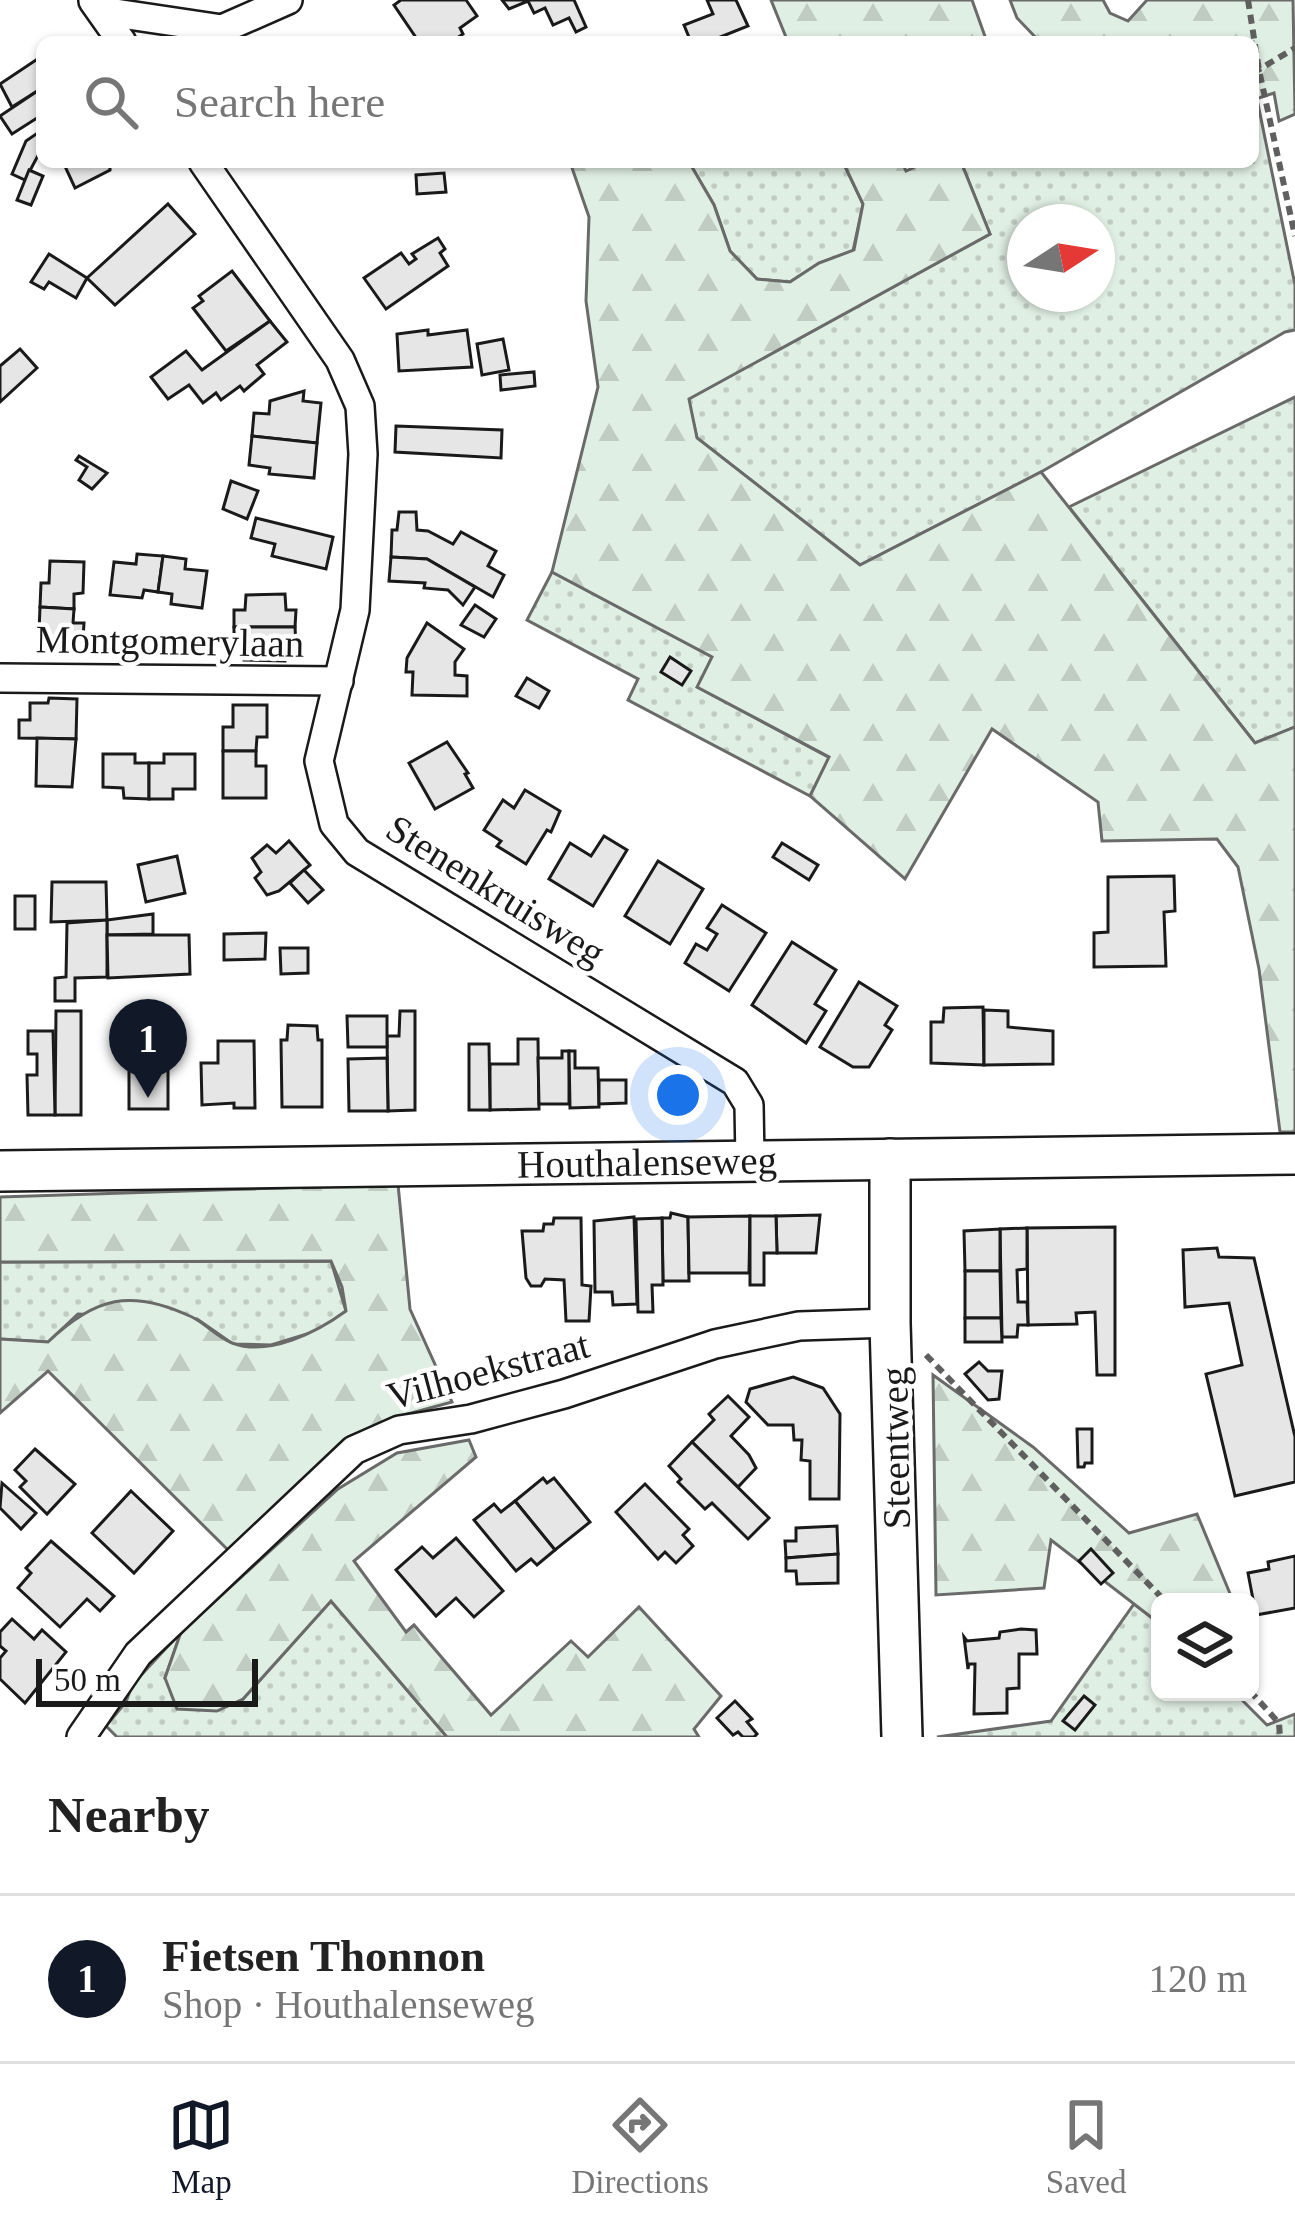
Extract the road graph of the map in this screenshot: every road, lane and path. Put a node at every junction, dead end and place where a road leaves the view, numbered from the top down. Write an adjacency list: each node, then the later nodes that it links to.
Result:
1 (288, 0): 4 (street)
2 (1248, 0): 6 (path)
3 (97, 5): 4 (street); 5 (street)
4 (215, 35)
5 (118, 36)
6 (1252, 36)
7 (1295, 48): 8 (path)
8 (1259, 69)
9 (1259, 84): 11 (path)
10 (207, 168): 13 (street, Stenenkruisweg)
11 (1295, 236)
12 (0, 678): 13 (street, Montgomerylaan)
13 (339, 681): 15 (street, Stenenkruisweg)
14 (1295, 1154): 16 (street, Houthalenseweg)
15 (750, 1160): 16 (street, Houthalenseweg); 17 (street, Houthalenseweg)
16 (890, 1160): 18 (street, Steentweg)
17 (0, 1171)
18 (891, 1335): 19 (path); 21 (street, Vilhoekstraat); 22 (street, Steentweg)
19 (1157, 1593)
20 (1259, 1701): 23 (path)
21 (81, 1737)
22 (902, 1737)
23 (1280, 1737)

